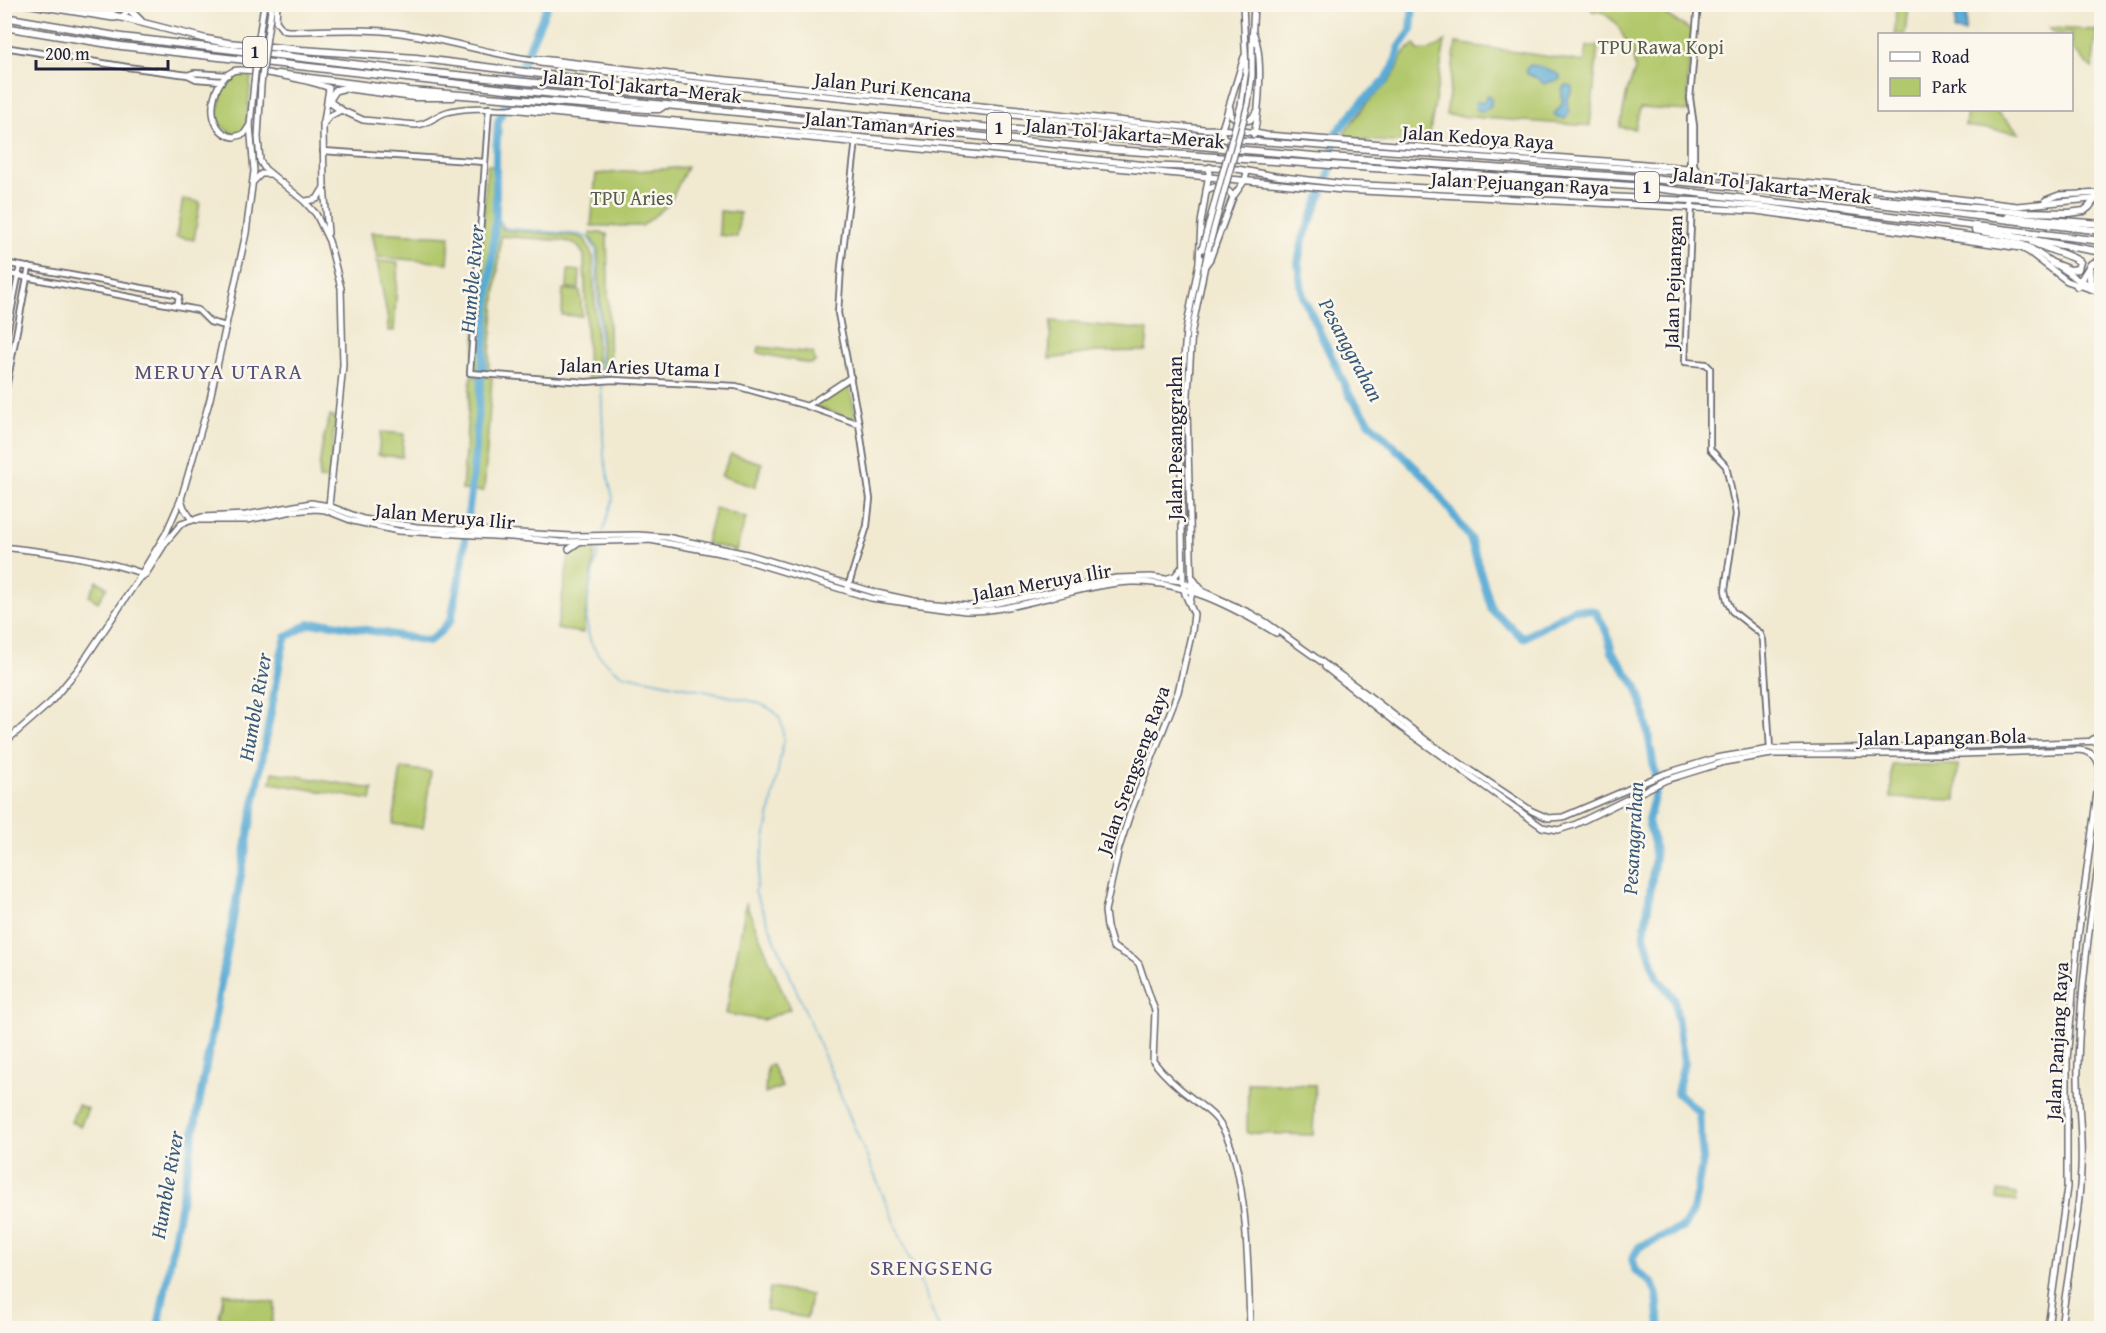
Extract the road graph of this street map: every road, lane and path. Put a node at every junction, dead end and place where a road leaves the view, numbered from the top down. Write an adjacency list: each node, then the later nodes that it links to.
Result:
1 (76, 4): 10 (main road)
2 (264, 4): 32 (main road, bridge)
3 (272, 4): 49 (main road, bridge)
4 (278, 4): 18 (main road, Jalan Puri Kencana)
5 (1243, 4): 17 (main road, Jalan Pesanggrahan)
6 (1254, 4): 15 (main road, Jalan Pesanggrahan)
7 (1698, 4): 30 (street)
8 (29, 5): 12 (main road)
9 (128, 5): 10 (main road); 12 (main road); 13 (highway)
10 (96, 11): 12 (highway)
11 (4, 17): 23 (highway, Jalan Tol Jakarta–Merak / 1)
12 (121, 17): 13 (highway)
13 (141, 21): 23 (highway)
14 (4, 27): 25 (highway, Jalan Tol Jakarta–Merak / 1)
15 (1253, 33): 29 (main road); 69 (main road, Jalan Pesanggrahan, bridge)
16 (4, 47): 20 (street)
17 (1244, 57): 26 (main road); 69 (main road, Jalan Pesanggrahan, bridge)
18 (533, 60): 33 (main road, Jalan Puri Kencana); 36 (main road, Jalan Puri Kencana)
19 (278, 74): 21 (main road); 24 (highway); 31 (main road)
20 (188, 75): 21 (street); 22 (street)
21 (228, 75): 22 (main road)
22 (222, 81): 32 (main road)
23 (634, 92): 59 (highway, Jalan Tol Jakarta–Merak / 1)
24 (474, 95): 25 (highway); 28 (highway)
25 (531, 95): 63 (highway, Jalan Tol Jakarta–Merak / 1)
26 (1231, 104): 29 (main road); 33 (main road)
27 (491, 109): 28 (main road, Jalan Taman Aries); 37 (main road, Jalan Taman Aries); 44 (street)
28 (341, 110): 31 (main road)
29 (1256, 111): 34 (main road)
30 (1691, 114): 46 (street); 47 (street)
31 (323, 124): 42 (main road)
32 (250, 125): 55 (main road)
33 (1222, 129): 34 (main road, Jalan Puri Kencana); 36 (main road)
34 (1254, 133): 35 (main road, Jalan Puri Kencana); 38 (main road)
35 (1266, 135): 39 (main road, Jalan Kedoya Raya)
36 (1225, 139): 38 (main road, Jalan Puri Kencana)
37 (856, 140): 43 (main road, Jalan Taman Aries); 90 (street)
38 (1249, 141): 40 (main road, Jalan Puri Kencana)
39 (1319, 143): 40 (main road, Jalan Kedoya Raya); 41 (main road, Jalan Kedoya Raya)
40 (1285, 144)
41 (1348, 145): 46 (main road, Jalan Kedoya Raya); 50 (main road, Jalan Kedoya Raya)
42 (323, 151): 44 (street); 54 (main road)
43 (1067, 160): 45 (main road, Jalan Taman Aries); 51 (main road, Jalan Taman Aries)
44 (485, 162): 92 (street, Jalan Aries Utama I)
45 (1210, 167): 48 (main road, Jalan Taman Aries); 51 (main road)
46 (1689, 168): 47 (main road, Jalan Kedoya Raya)
47 (1697, 170): 50 (main road, Jalan Kedoya Raya)
48 (1247, 172): 52 (main road); 53 (main road, Jalan Pejuangan Raya)
49 (270, 174): 55 (main road); 60 (main road)
50 (1706, 174): 57 (main road, Jalan Kedoya Raya)
51 (1207, 177): 52 (main road, Jalan Taman Aries); 56 (main road)
52 (1245, 180): 53 (main road, Jalan Pejuangan Raya); 58 (main road)
53 (1317, 183): 61 (main road, Jalan Pejuangan Raya)
54 (324, 186): 60 (main road); 67 (main road)
55 (251, 189): 86 (main road)
56 (1206, 191): 58 (main road); 72 (main road)
57 (2099, 195): 59 (highway)
58 (1233, 197): 78 (main road)
59 (1855, 200): 62 (highway, Jalan Tol Jakarta–Merak / 1)
60 (304, 201): 67 (main road)
61 (1691, 204): 73 (main road, Jalan Pejuangan Raya); 82 (main road, Jalan Pejuangan Raya); 120 (street, Jalan Pejuangan)
62 (1962, 215): 64 (highway); 65 (highway, Jalan Tol Jakarta–Merak / 1)
63 (1945, 223): 66 (highway); 68 (highway, Jalan Tol Jakarta–Merak / 1)
64 (2102, 224)
65 (2102, 231)
66 (2021, 238): 70 (highway); 73 (highway)
67 (329, 241): 95 (main road)
68 (2102, 241)
69 (1205, 250): 72 (main road, Jalan Pesanggrahan); 78 (main road, Jalan Pesanggrahan)
70 (2102, 252)
71 (2102, 260): 75 (highway)
72 (1199, 261): 89 (main road, Jalan Pesanggrahan)
73 (2052, 262): 82 (main road, Jalan Pejuangan Raya)
74 (4, 263): 76 (street)
75 (2090, 265): 82 (highway); 83 (highway)
76 (20, 266): 77 (street); 80 (street)
77 (29, 267): 81 (street); 85 (street)
78 (1204, 267): 89 (main road, Jalan Pesanggrahan)
79 (4, 273): 80 (street)
80 (18, 276): 81 (street); 87 (street)
81 (28, 278): 85 (street); 91 (street)
82 (2078, 284): 83 (main road, Jalan Pejuangan Raya); 84 (main road, Jalan Pejuangan Raya)
83 (2098, 287)
84 (2102, 293)
85 (177, 306): 86 (street)
86 (226, 326): 94 (main road)
87 (5, 338): 88 (street)
88 (5, 348)
89 (1187, 360): 98 (main road, Jalan Pesanggrahan); 99 (main road, Jalan Pesanggrahan)
90 (851, 377): 92 (street); 93 (street)
91 (4, 399)
92 (807, 406): 93 (street, Jalan Aries Utama I)
93 (859, 424): 111 (street)
94 (181, 499): 97 (main road); 107 (main road)
95 (329, 506): 96 (main road, Jalan Meruya Ilir); 100 (main road, Jalan Meruya Ilir)
96 (292, 508): 97 (main road, Jalan Meruya Ilir); 100 (main road, Jalan Meruya Ilir)
97 (192, 520): 107 (main road)
98 (1182, 527): 99 (main road); 106 (main road, Jalan Pesanggrahan)
99 (1190, 527): 108 (main road, Jalan Pesanggrahan)
100 (463, 532): 101 (main road, Jalan Meruya Ilir)
101 (471, 532): 102 (main road, Jalan Meruya Ilir); 103 (main road, Jalan Meruya Ilir)
102 (593, 539): 103 (main road, Jalan Meruya Ilir); 111 (main road, Jalan Meruya Ilir)
103 (580, 542): 105 (main road)
104 (4, 547): 107 (main road)
105 (569, 549)
106 (1182, 567): 109 (main road); 110 (main road, Jalan Pesanggrahan)
107 (143, 573): 118 (main road)
108 (1191, 576): 112 (main road, Jalan Pesanggrahan); 113 (main road)
109 (1163, 578): 110 (main road, Jalan Meruya Ilir); 111 (main road, Jalan Meruya Ilir)
110 (1183, 586): 111 (main road, Jalan Meruya Ilir); 112 (main road, Jalan Meruya Ilir); 114 (main road, Jalan Srengseng Raya)
111 (847, 589)
112 (1192, 590): 113 (main road, Jalan Meruya Ilir); 114 (main road, Jalan Srengseng Raya); 123 (main road, Jalan Meruya Ilir)
113 (1203, 592): 123 (main road, Jalan Meruya Ilir)
114 (1190, 603): 131 (main road, Jalan Srengseng Raya)
115 (2102, 733): 117 (main road)
116 (2102, 741): 117 (main road, Jalan Lapangan Bola)
117 (2085, 742): 119 (main road, Jalan Lapangan Bola)
118 (4, 743)
119 (1887, 747): 120 (main road, Jalan Lapangan Bola); 121 (main road)
120 (1771, 752): 121 (main road, Jalan Lapangan Bola); 125 (main road, Jalan Meruya Ilir)
121 (1888, 754): 124 (main road, Jalan Lapangan Bola)
122 (2102, 755): 124 (main road, Jalan Panjang Raya)
123 (1446, 756): 126 (main road, Jalan Meruya Ilir); 127 (main road, Jalan Meruya Ilir)
124 (2100, 770): 129 (main road, Jalan Panjang Raya)
125 (1665, 777): 126 (main road, Jalan Meruya Ilir); 127 (main road, Jalan Meruya Ilir)
126 (1603, 800): 127 (main road)
127 (1608, 808)
128 (2102, 843): 130 (main road, Jalan Panjang Raya)
129 (2067, 1187): 130 (main road); 132 (main road, Jalan Panjang Raya)
130 (2080, 1189): 133 (main road, Jalan Panjang Raya)
131 (1250, 1329)
132 (2047, 1329)
133 (2061, 1329)

